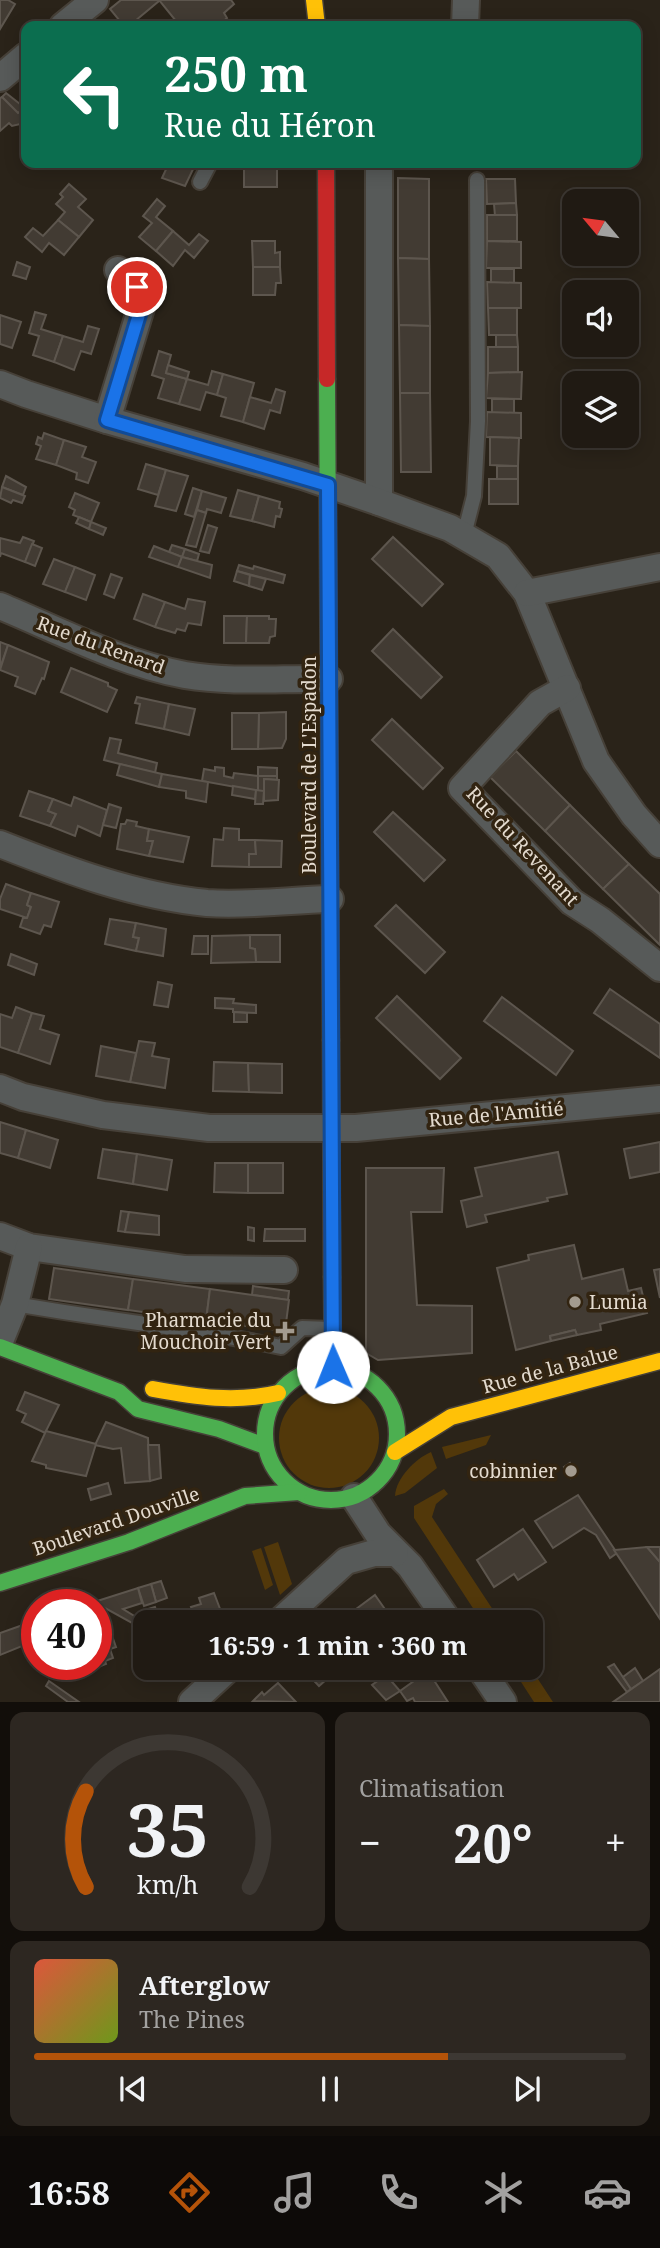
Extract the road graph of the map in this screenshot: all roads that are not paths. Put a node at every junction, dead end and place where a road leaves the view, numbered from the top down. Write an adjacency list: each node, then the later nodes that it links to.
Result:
1 (95, 0): 4 (street)
2 (314, 0): 5 (street)
3 (466, 0): 6 (street)
4 (69, 21)
5 (316, 21)
6 (465, 21)
7 (21, 60): 8 (street)
8 (0, 78)
9 (206, 168): 13 (lane)
10 (326, 168): 17 (street, Boulevard de L'Espadon)
11 (379, 168): 18 (street)
12 (477, 180): 19 (lane)
13 (200, 181)
14 (118, 270): 16 (street)
15 (0, 384): 16 (street)
16 (107, 420): 17 (street)
17 (328, 485): 18 (street); 23 (street, Boulevard de L'Espadon)
18 (379, 502): 19 (street)
19 (464, 535): 21 (street)
20 (660, 567): 21 (street)
21 (527, 593): 24 (street)
22 (0, 606): 23 (street, Rue du Renard)
23 (330, 679): 27 (street, Boulevard de L'Espadon)
24 (567, 688): 26 (street); 28 (street, Rue du Revenant)
25 (0, 844): 27 (street)
26 (660, 844)
27 (330, 899): 31 (street, Boulevard de L'Espadon)
28 (660, 968)
29 (0, 1088): 31 (street, Rue de l'Amitié)
30 (660, 1099): 31 (street, Rue de l'Amitié)
31 (332, 1128): 36 (street, Boulevard de L'Espadon)
32 (0, 1236): 33 (street)
33 (29, 1247): 34 (street); 35 (street)
34 (284, 1270)
35 (15, 1304): 36 (lane); 37 (street)
36 (332, 1329): 40 (street, Boulevard de L'Espadon)
37 (0, 1341)
38 (0, 1347): 41 (street)
39 (660, 1361): 44 (street, Rue de la Balue)
40 (333, 1367): 42 (street); 45 (street)
41 (119, 1392): 42 (street); 46 (street)
42 (278, 1393): 46 (street)
43 (428, 1408): 44 (street)
44 (451, 1416): 45 (street, Rue de la Balue)
45 (395, 1452): 49 (street)
46 (267, 1453): 47 (street); 48 (street)
47 (299, 1492): 48 (street, Boulevard Douville); 49 (street)
48 (245, 1496): 51 (street, Boulevard Douville)
49 (354, 1497): 50 (street)
50 (395, 1553): 52 (street); 53 (street)
51 (0, 1583)
52 (292, 1610)
53 (441, 1610)
54 (216, 1680): 56 (street)
55 (488, 1680): 57 (street)
56 (192, 1702)
57 (503, 1702)

